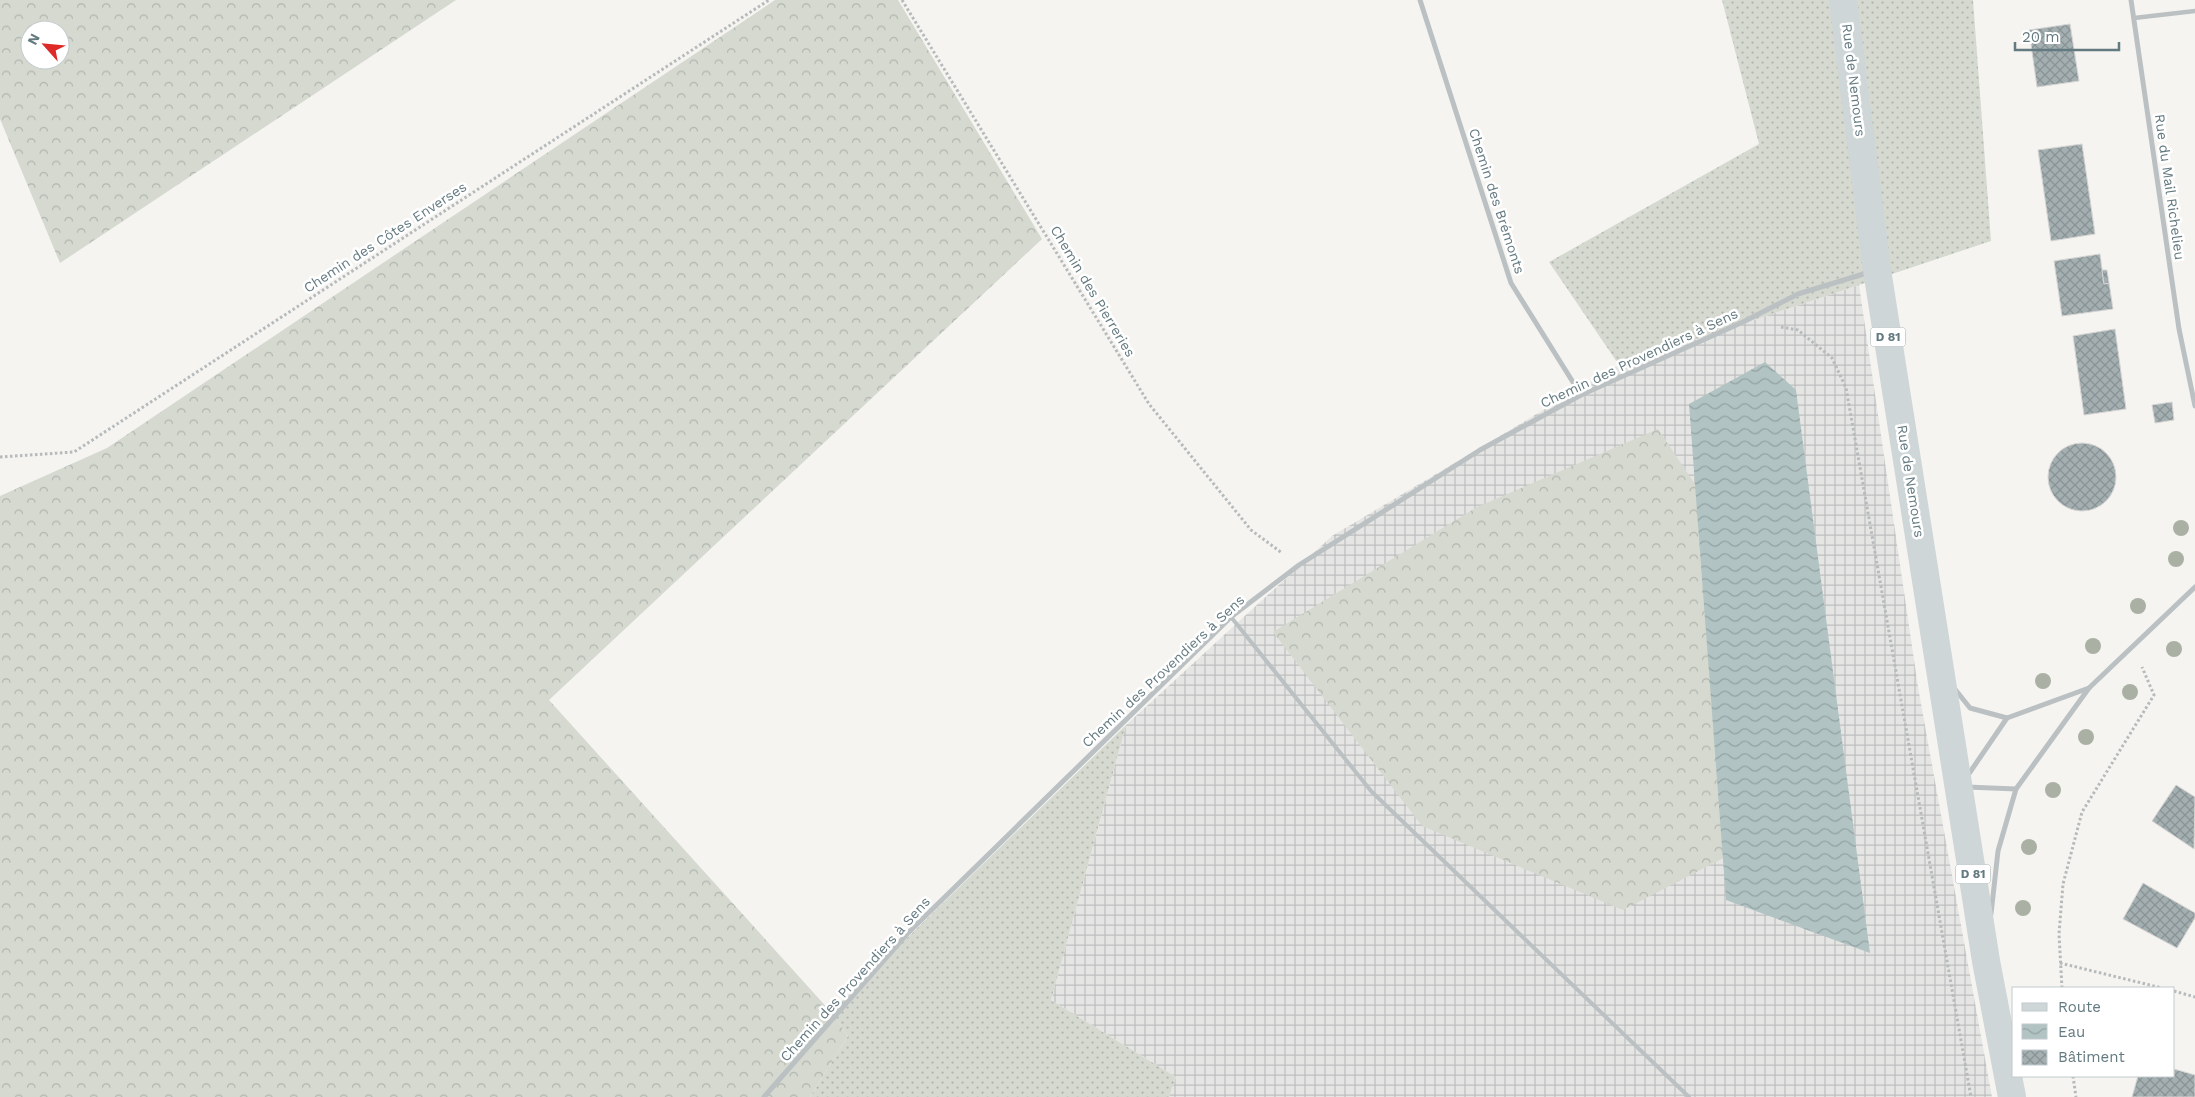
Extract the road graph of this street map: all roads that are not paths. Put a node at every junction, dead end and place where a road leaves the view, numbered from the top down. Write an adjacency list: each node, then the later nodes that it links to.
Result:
1 (1420, 0): 7 (street, Chemin des Brémonts)
2 (1844, 0): 6 (main road, Rue de Nemours / D 81)
3 (2131, 0): 5 (street, Rue du Mail Richelieu)
4 (2195, 11): 5 (street)
5 (2134, 18): 8 (street, Rue du Mail Richelieu)
6 (1877, 270): 7 (street, Chemin des Provendiers à Sens); 11 (main road, Rue de Nemours / D 81)
7 (1581, 395): 10 (street, Chemin des Provendiers à Sens)
8 (2195, 406)
9 (2195, 587): 12 (street)
10 (1231, 617): 19 (street, Chemin des Provendiers à Sens); 20 (lane)
11 (1942, 673): 13 (street); 14 (main road, Rue de Nemours / D 81)
12 (2089, 688): 13 (street); 15 (street)
13 (2007, 718): 14 (street)
14 (1960, 787): 15 (street); 18 (main road, Rue de Nemours / D 81)
15 (2016, 789): 16 (street)
16 (1990, 924)
17 (1989, 934): 18 (street)
18 (1986, 961): 21 (main road, D 81)
19 (764, 1097)
20 (1689, 1097)
21 (2012, 1097)

